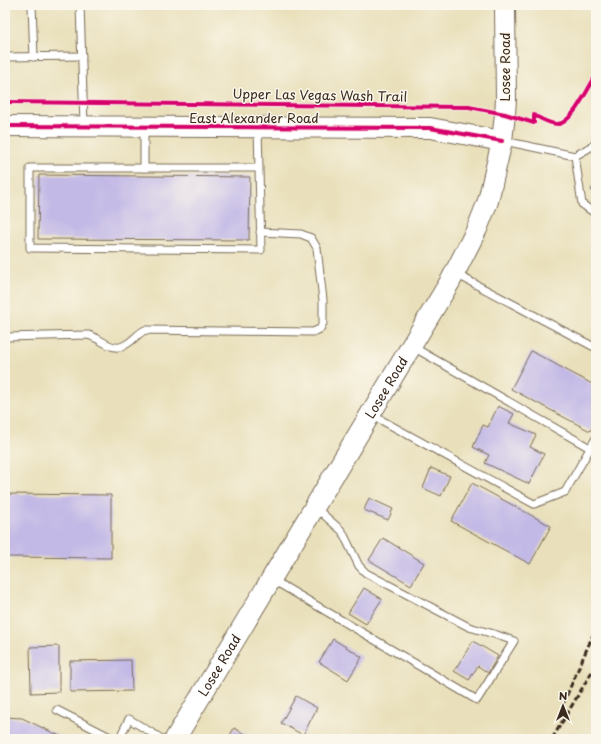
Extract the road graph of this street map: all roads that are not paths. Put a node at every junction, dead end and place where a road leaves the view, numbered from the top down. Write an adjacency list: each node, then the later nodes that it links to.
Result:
1 (32, 5): 4 (lane)
2 (80, 5): 5 (lane)
3 (505, 5): 11 (main road, Losee Road)
4 (34, 56): 5 (lane); 6 (lane)
5 (82, 56): 8 (lane)
6 (5, 57)
7 (5, 126): 8 (main road, East Alexander Road)
8 (84, 127): 9 (main road, East Alexander Road)
9 (144, 127): 10 (main road, East Alexander Road); 14 (lane)
10 (258, 128): 11 (main road, East Alexander Road); 15 (lane)
11 (502, 141): 13 (lane); 18 (main road, Losee Road)
12 (596, 142): 13 (lane)
13 (575, 156): 16 (lane)
14 (144, 168): 15 (lane); 17 (lane)
15 (258, 168): 17 (lane)
16 (596, 214)
17 (260, 232): 19 (lane)
18 (454, 273): 20 (main road, Losee Road); 21 (lane)
19 (5, 337)
20 (411, 346): 22 (main road, Losee Road); 24 (lane)
21 (596, 348)
22 (370, 414): 24 (lane); 25 (main road, Losee Road)
23 (596, 438): 24 (lane)
24 (590, 448)
25 (314, 507): 26 (main road, Losee Road); 26 (lane)
26 (271, 579): 31 (main road, Losee Road)
27 (57, 710): 28 (lane)
28 (114, 739)
29 (119, 739): 30 (lane)
30 (162, 739)
31 (175, 739)

